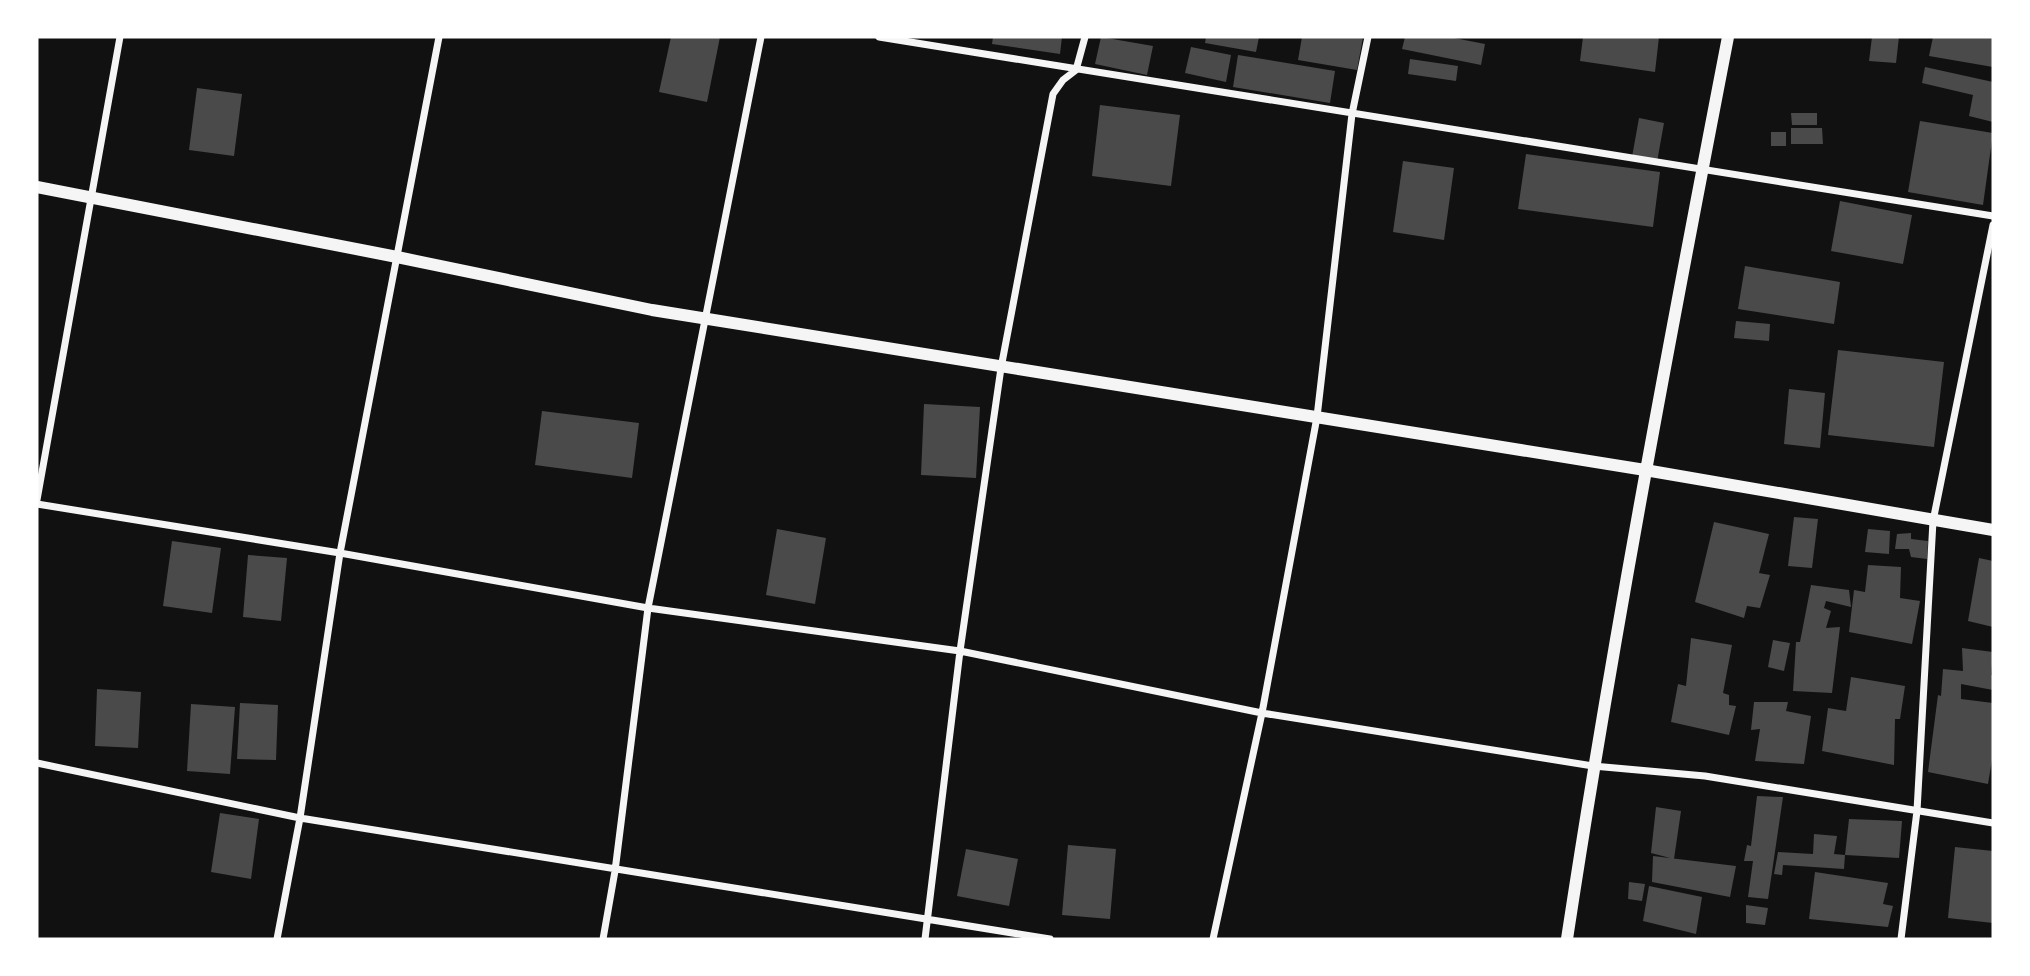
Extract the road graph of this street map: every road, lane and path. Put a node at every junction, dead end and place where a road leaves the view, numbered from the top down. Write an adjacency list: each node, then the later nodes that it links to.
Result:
1 (120, 37): 12 (street)
2 (439, 37): 15 (street)
3 (761, 37): 16 (street)
4 (879, 37): 8 (street)
5 (1086, 37): 8 (street)
6 (1368, 37): 9 (street)
7 (1728, 37): 10 (street)
8 (1076, 70): 9 (street); 17 (street)
9 (1352, 114): 10 (street); 18 (street)
10 (1703, 168): 13 (street); 19 (street)
11 (37, 187): 12 (street)
12 (90, 196): 15 (street); 20 (street)
13 (1993, 216)
14 (1993, 225): 21 (street)
15 (397, 257): 16 (street); 23 (street)
16 (704, 319): 17 (street); 24 (street)
17 (1001, 368): 18 (street); 25 (street)
18 (1317, 417): 19 (street); 26 (street)
19 (1645, 470): 21 (street); 28 (street)
20 (37, 502): 23 (street)
21 (1933, 521): 22 (street); 29 (street)
22 (1993, 530)
23 (340, 553): 24 (street); 30 (street)
24 (648, 608): 25 (street); 32 (street)
25 (960, 651): 26 (street); 33 (street)
26 (1262, 713): 28 (street); 38 (street)
27 (37, 763): 30 (street)
28 (1593, 766): 29 (street); 39 (street)
29 (1917, 811): 31 (street); 40 (street)
30 (300, 818): 32 (street); 34 (street)
31 (1993, 823)
32 (615, 871): 33 (street); 35 (street)
33 (928, 919): 36 (street); 37 (street)
34 (277, 939)
35 (603, 939)
36 (925, 939)
37 (1050, 939)
38 (1213, 939)
39 (1567, 939)
40 (1901, 939)

